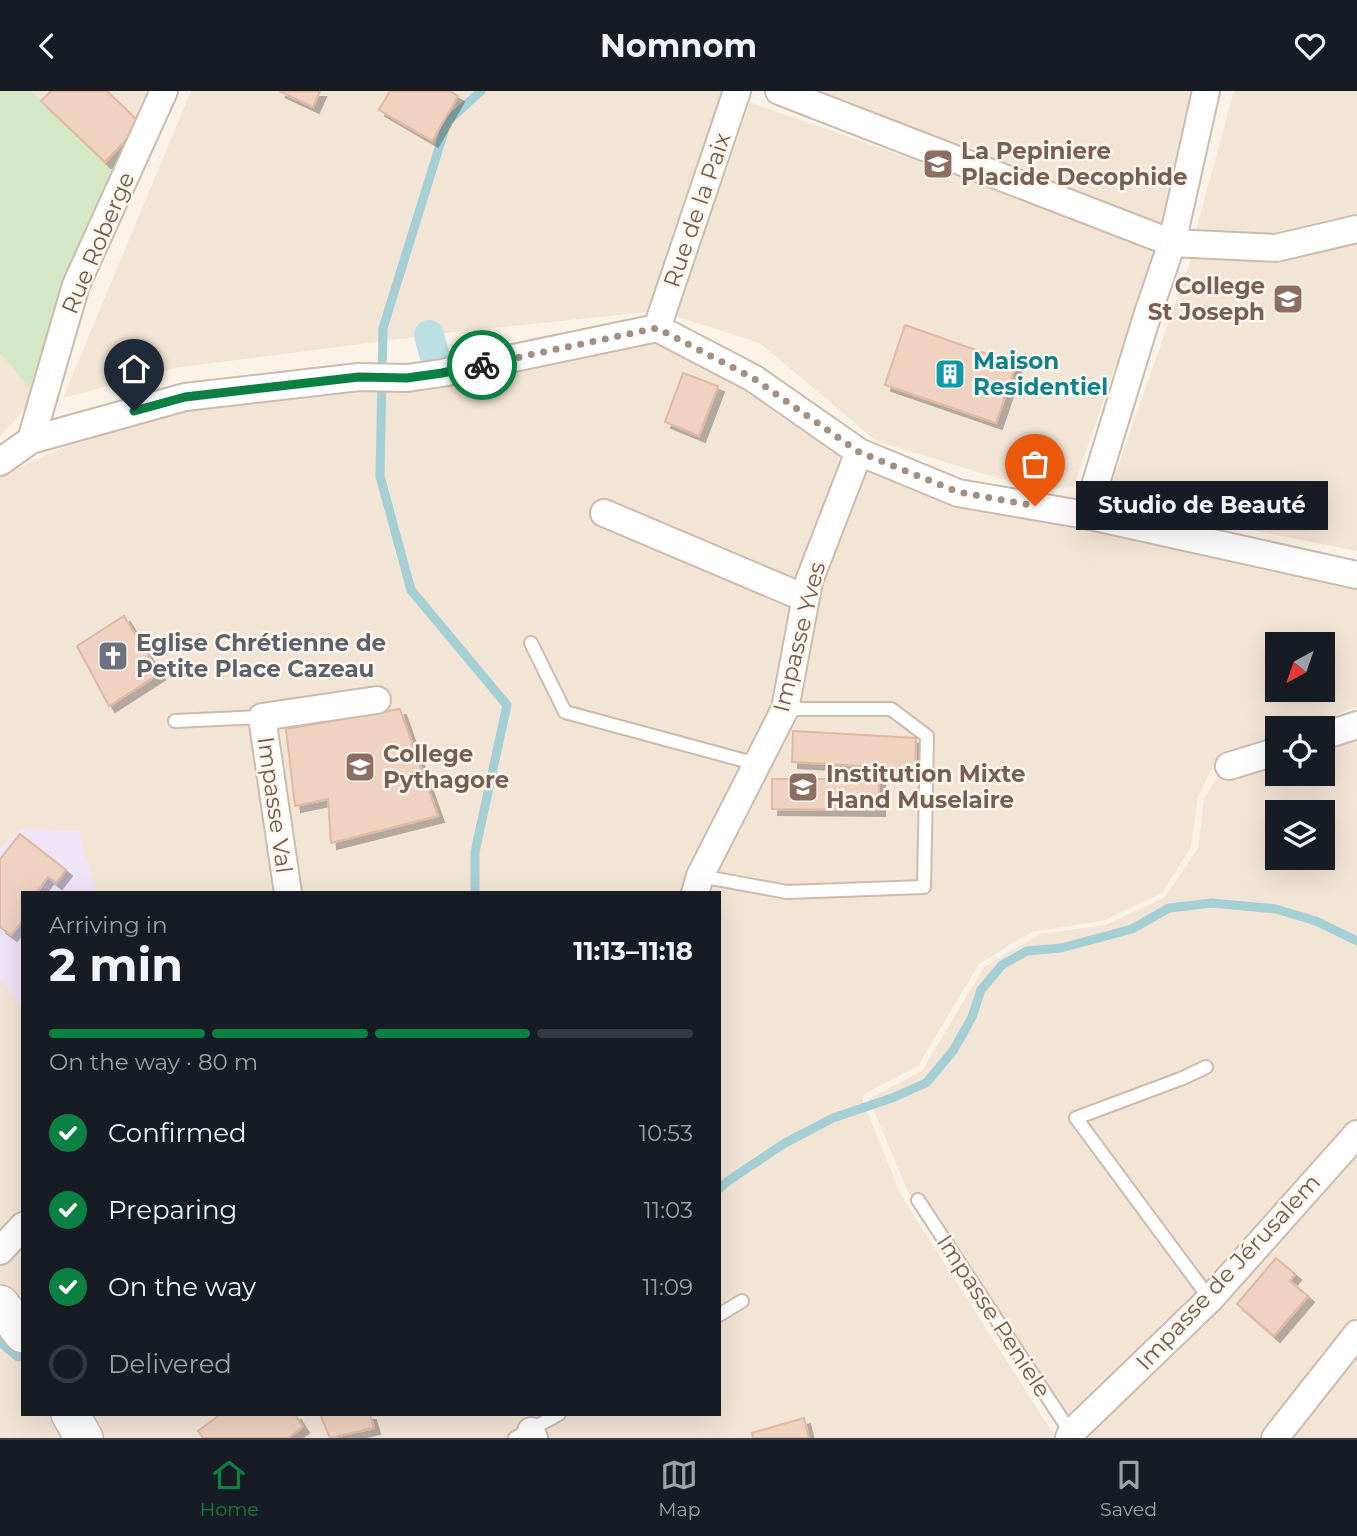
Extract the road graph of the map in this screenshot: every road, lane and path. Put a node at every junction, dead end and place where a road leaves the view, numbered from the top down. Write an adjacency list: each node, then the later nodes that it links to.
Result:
1 (164, 91): 8 (street, Rue Roberge)
2 (737, 91): 7 (street, Rue de la Paix)
3 (779, 91): 6 (street)
4 (1206, 91): 6 (street)
5 (1357, 229): 6 (street)
6 (1172, 243): 12 (street)
7 (657, 328): 8 (street); 9 (street)
8 (31, 440): 10 (street)
9 (859, 452): 12 (street); 14 (street, Impasse Yves)
10 (0, 462)
11 (604, 513): 14 (street)
12 (1086, 515): 13 (street)
13 (1357, 575)
14 (805, 598): 17 (street, Impasse Yves)
15 (531, 643): 23 (lane)
16 (377, 700): 18 (street)
17 (785, 709): 23 (street, Impasse Yves); 25 (lane)
18 (262, 717): 19 (lane); 26 (street, Impasse Val)
19 (175, 721)
20 (1357, 725): 21 (street)
21 (1335, 732)
22 (1265, 755): 24 (street)
23 (757, 764): 25 (street, Impasse Yves)
24 (1229, 766)
25 (697, 884)
26 (288, 891)
27 (1206, 1067): 32 (lane)
28 (1357, 1134): 32 (street, Impasse de Jérusalem)
29 (918, 1200): 40 (lane, Impasse Peniele)
30 (21, 1228): 31 (street)
31 (0, 1251)
32 (1210, 1299): 40 (street, Impasse de Jérusalem)
33 (742, 1301): 35 (lane)
34 (0, 1304): 36 (street)
35 (721, 1314)
36 (21, 1331)
37 (1357, 1334): 43 (street)
38 (71, 1416): 42 (street)
39 (556, 1416): 41 (lane)
40 (1070, 1435)
41 (527, 1436)
42 (84, 1438)
43 (1275, 1438)

